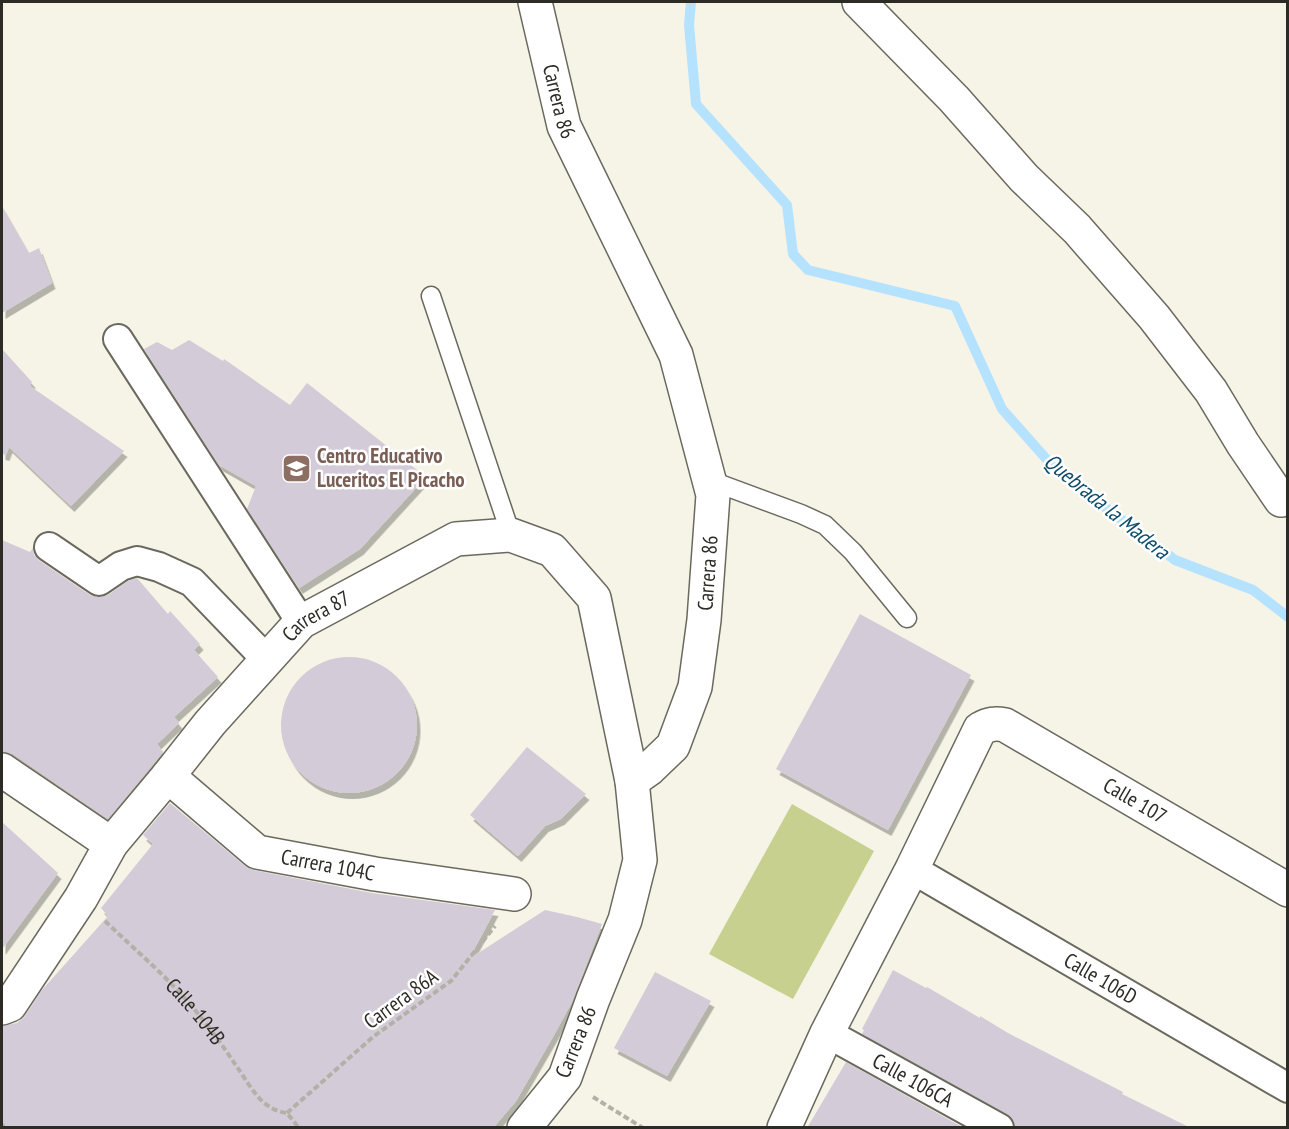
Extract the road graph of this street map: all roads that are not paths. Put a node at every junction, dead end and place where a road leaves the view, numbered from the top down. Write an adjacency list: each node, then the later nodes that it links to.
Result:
1 (535, 2): 5 (street, Carrera 86)
2 (859, 2): 6 (street)
3 (431, 296): 7 (lane)
4 (118, 339): 10 (street)
5 (709, 480): 9 (lane); 14 (street, Carrera 86)
6 (1281, 500)
7 (510, 535): 10 (street, Carrera 87); 14 (street, Carrera 87)
8 (49, 547): 11 (street)
9 (907, 618)
10 (301, 622): 11 (street, Carrera 87)
11 (267, 660): 13 (street, Carrera 87)
12 (2, 770): 15 (street)
13 (168, 776): 15 (street, Carrera 87); 18 (street, Carrera 104C)
14 (632, 781): 22 (street, Carrera 86)
15 (111, 844): 19 (street, Carrera 87)
16 (912, 869): 17 (street, Calle 107); 20 (street); 21 (street, Calle 106D)
17 (1287, 890)
18 (514, 894)
19 (2, 1008)
20 (827, 1033): 23 (street); 24 (street, Calle 106CA)
21 (1287, 1088)
22 (524, 1128)
23 (784, 1128)
24 (999, 1128)

